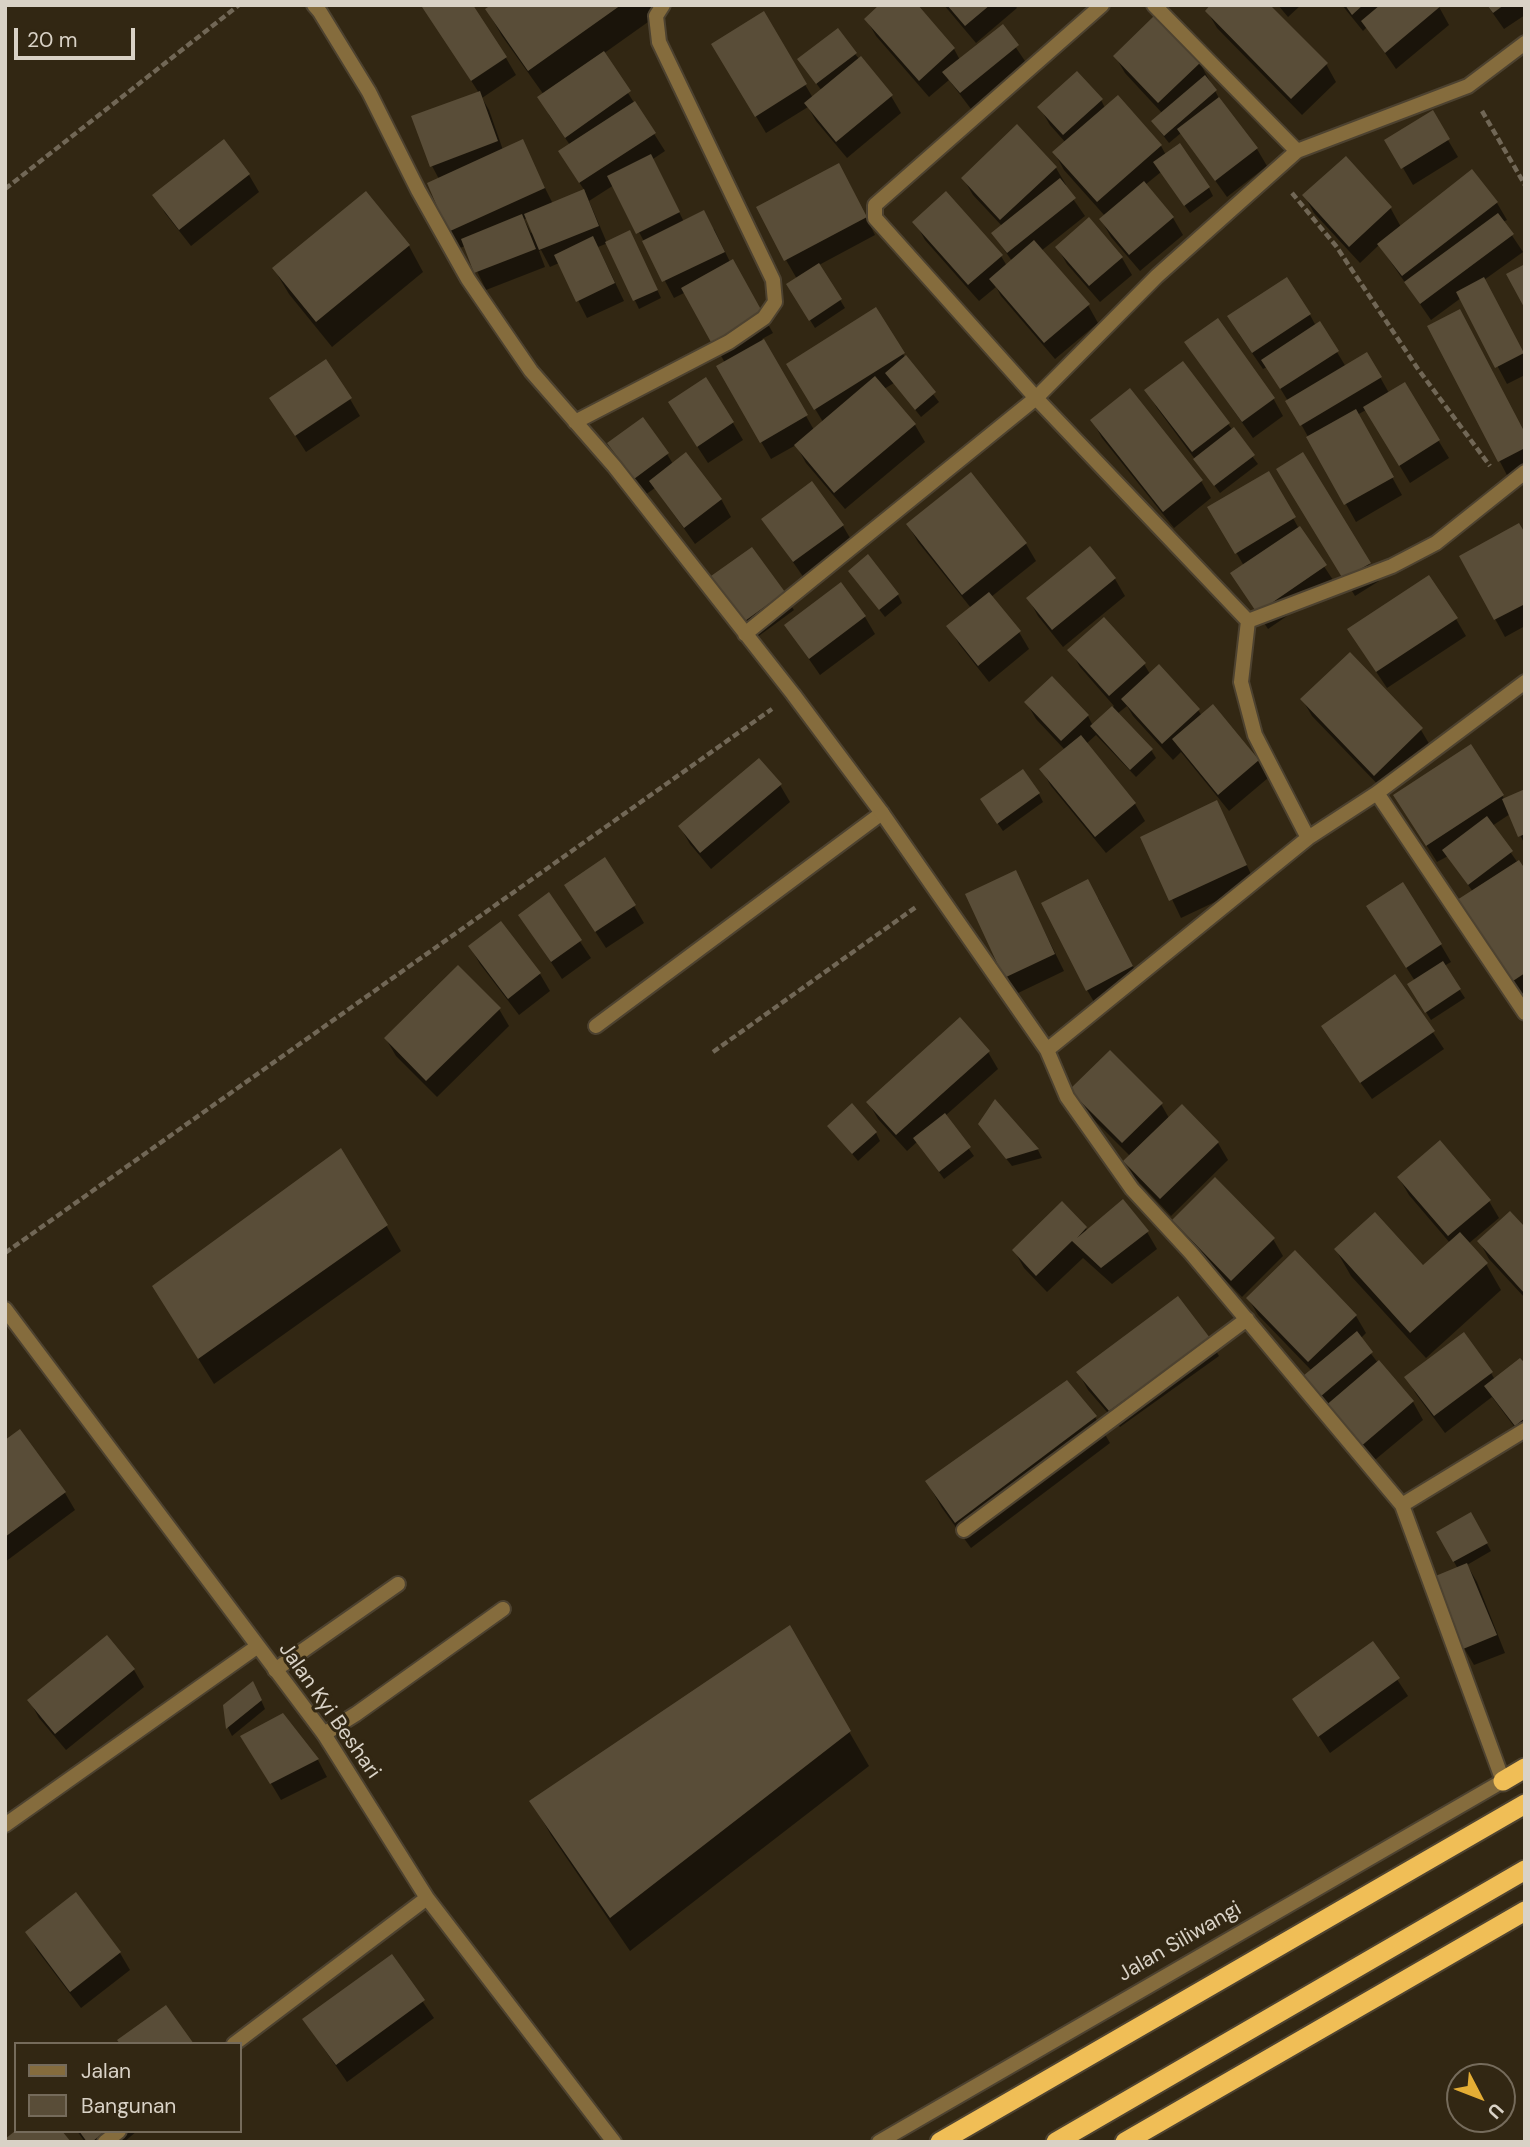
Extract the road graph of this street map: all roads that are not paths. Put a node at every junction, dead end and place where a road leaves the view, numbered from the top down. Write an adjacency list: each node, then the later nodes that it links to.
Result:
1 (663, 5): 8 (street)
2 (1102, 5): 7 (street)
3 (1154, 5): 6 (street)
4 (322, 8): 8 (street)
5 (1525, 43): 6 (street)
6 (1297, 151): 7 (street)
7 (1036, 398): 10 (street); 11 (street)
8 (575, 422): 11 (street)
9 (1525, 472): 10 (street)
10 (1248, 621): 15 (street)
11 (745, 634): 14 (street)
12 (1525, 682): 13 (street)
13 (1377, 793): 15 (street); 16 (street)
14 (882, 813): 17 (street); 18 (street)
15 (1308, 838): 18 (street)
16 (1525, 1013)
17 (596, 1026)
18 (1047, 1050): 20 (street)
19 (5, 1309): 26 (street, Jalan Kyi Beshari)
20 (1247, 1320): 22 (street); 23 (street)
21 (1525, 1430): 22 (street)
22 (1402, 1505): 30 (street)
23 (964, 1530)
24 (398, 1584): 27 (street)
25 (503, 1609): 28 (street)
26 (258, 1646): 27 (street, Jalan Kyi Beshari); 32 (street)
27 (275, 1670): 28 (street, Jalan Kyi Beshari)
28 (324, 1734): 34 (street, Jalan Kyi Beshari)
29 (1525, 1768): 30 (highway)
30 (1503, 1781): 38 (street, Jalan Siliwangi)
31 (1525, 1804): 39 (highway)
32 (5, 1825)
33 (1525, 1870): 40 (highway)
34 (427, 1898): 36 (street); 37 (street, Jalan Kyi Beshari)
35 (1525, 1910): 41 (highway)
36 (237, 2042)
37 (614, 2142)
38 (879, 2142)
39 (940, 2142)
40 (1056, 2142)
41 (1125, 2142)

